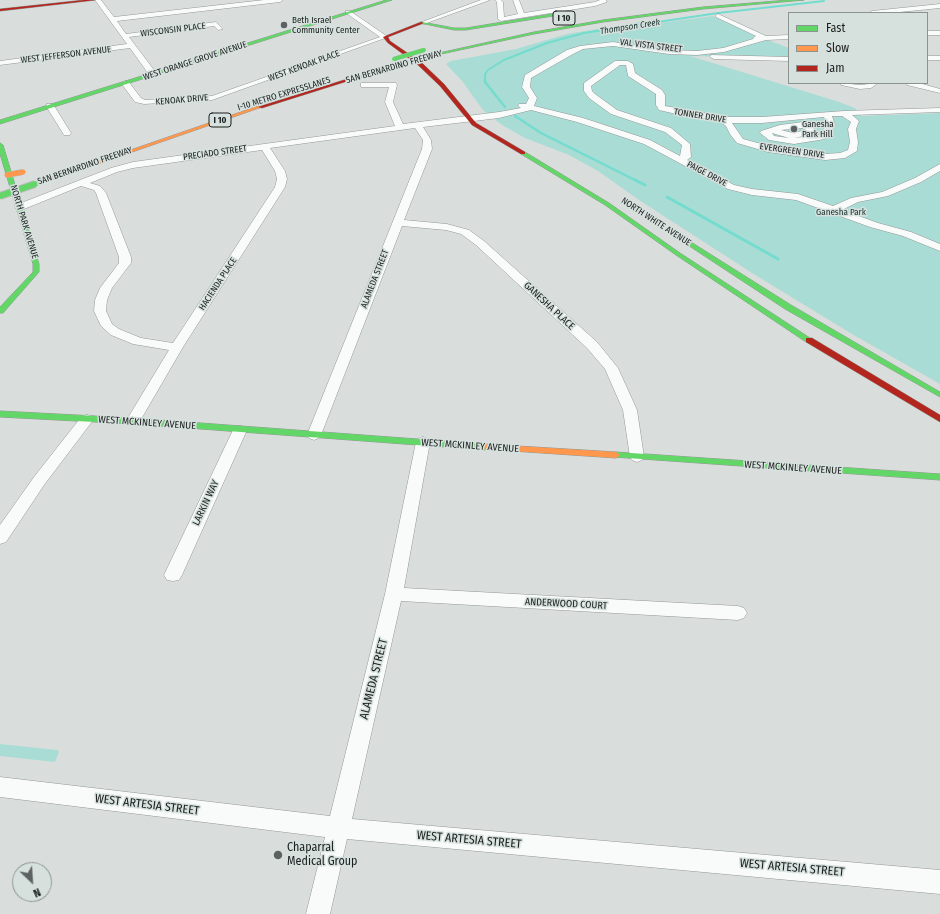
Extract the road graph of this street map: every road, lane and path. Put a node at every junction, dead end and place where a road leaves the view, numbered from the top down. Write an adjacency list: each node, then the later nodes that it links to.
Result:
1 (94, 0): 17 (main road)
2 (98, 0): 22 (street)
3 (280, 0): 22 (street)
4 (390, 0): 18 (main road, WEST ORANGE GROVE AVENUE)
5 (487, 0): 23 (street)
6 (498, 0): 20 (street)
7 (516, 0): 20 (street)
8 (603, 0): 20 (street)
9 (714, 0): 13 (main road); 30 (main road, I 10)
10 (739, 0): 37 (main road)
11 (766, 0): 37 (main road)
12 (802, 0): 37 (main road, SAN BERNARDINO FREEWAY / I 10)
13 (681, 2)
14 (340, 6): 18 (main road)
15 (940, 6): 19 (street)
16 (608, 8): 23 (main road)
17 (0, 10)
18 (348, 12): 28 (street); 44 (main road, WEST ORANGE GROVE AVENUE)
19 (882, 12)
20 (522, 16)
21 (718, 16): 31 (street)
22 (113, 19): 27 (street)
23 (422, 23): 28 (main road)
24 (220, 29): 27 (street, WISCONSIN PLACE)
25 (940, 32): 26 (street)
26 (928, 33)
27 (124, 36): 34 (street)
28 (385, 37): 37 (main road); 42 (main road, NORTH WHITE AVENUE); 51 (street, WEST KENOAK PLACE)
29 (788, 37): 31 (street, VAL VISTA STREET)
30 (464, 38)
31 (765, 38): 33 (street); 36 (street, VAL VISTA STREET)
32 (435, 44): 37 (main road, SAN BERNARDINO FREEWAY / I 10)
33 (784, 45)
34 (131, 46): 43 (street, WEST JEFFERSON AVENUE); 44 (street)
35 (675, 51): 36 (street, VAL VISTA STREET); 53 (street, VAL VISTA STREET); 53 (street, VAL VISTA STREET)
36 (698, 51): 41 (street)
37 (429, 55): 42 (main road, SAN BERNARDINO FREEWAY / I 10); 42 (main road, SAN BERNARDINO FREEWAY / I 10)
38 (382, 58): 42 (main road, SAN BERNARDINO FREEWAY / I 10)
39 (928, 58): 40 (street)
40 (940, 58)
41 (788, 59)
42 (406, 60): 55 (main road, I-10 METRO EXPRESSLANES); 61 (main road, NORTH WHITE AVENUE); 73 (main road, SAN BERNARDINO FREEWAY / I 10)
43 (0, 63)
44 (153, 74): 45 (main road, WEST ORANGE GROVE AVENUE)
45 (125, 83): 51 (street, KENOAK DRIVE); 52 (main road, WEST ORANGE GROVE AVENUE)
46 (848, 84): 47 (street)
47 (872, 84)
48 (914, 84): 50 (street)
49 (364, 85): 65 (street)
50 (940, 91)
51 (223, 95)
52 (50, 106): 63 (main road, WEST ORANGE GROVE AVENUE); 67 (street)
53 (526, 107): 56 (street); 57 (street); 58 (street, PAIGE DRIVE)
54 (940, 110): 59 (street, TONNER DRIVE)
55 (217, 112)
56 (482, 113): 57 (street); 61 (street, PRECIADO STREET); 68 (main road)
57 (512, 113): 58 (street)
58 (557, 113): 71 (street, PAIGE DRIVE)
59 (844, 113): 60 (street, TONNER DRIVE); 62 (street, EVERGREEN DRIVE)
60 (827, 114): 62 (street, TONNER DRIVE); 66 (street)
61 (468, 118): 64 (street, PRECIADO STREET); 89 (main road, NORTH WHITE AVENUE)
62 (722, 119): 71 (street, TONNER DRIVE)
63 (0, 122)
64 (417, 125): 65 (street, PRECIADO STREET); 82 (street, ALAMEDA STREET)
65 (400, 127): 70 (street, PRECIADO STREET)
66 (773, 131)
67 (67, 133)
68 (517, 138)
69 (0, 145): 80 (main road, NORTH PARK AVENUE)
70 (264, 146): 76 (street, PRECIADO STREET); 86 (street, HACIENDA PLACE)
71 (680, 160): 81 (street, PAIGE DRIVE)
72 (940, 167): 81 (street)
73 (30, 176): 74 (main road, bridge); 75 (main road, SAN BERNARDINO FREEWAY / I 10, bridge); 77 (main road); 78 (main road); 79 (main road, SAN BERNARDINO FREEWAY / I 10, bridge)
74 (0, 177)
75 (0, 180)
76 (81, 182): 80 (street, PRECIADO STREET); 86 (street)
77 (0, 185)
78 (0, 190)
79 (0, 196)
80 (20, 208): 85 (main road, NORTH PARK AVENUE)
81 (834, 210): 84 (street, PAIGE DRIVE)
82 (397, 222): 93 (street, ALAMEDA STREET); 95 (street, GANESHA PLACE)
83 (666, 229): 87 (main road, NORTH WHITE AVENUE)
84 (940, 248)
85 (0, 311)
86 (177, 347): 91 (street, HACIENDA PLACE)
87 (940, 395)
88 (0, 414): 90 (main road, WEST MCKINLEY AVENUE)
89 (940, 418)
90 (87, 419): 91 (main road, WEST MCKINLEY AVENUE); 97 (street)
91 (133, 421): 92 (main road, WEST MCKINLEY AVENUE)
92 (240, 430): 93 (main road, WEST MCKINLEY AVENUE); 98 (street, LARKIN WAY)
93 (314, 435): 94 (main road, WEST MCKINLEY AVENUE)
94 (423, 442): 95 (main road, WEST MCKINLEY AVENUE); 99 (street, ALAMEDA STREET)
95 (637, 457): 96 (main road, WEST MCKINLEY AVENUE)
96 (940, 477)
97 (0, 538)
98 (173, 575)
99 (394, 594): 100 (street, ANDERWOOD COURT); 102 (street, ALAMEDA STREET)
100 (738, 613)
101 (0, 787): 102 (street, WEST ARTESIA STREET)
102 (338, 828): 103 (street, WEST ARTESIA STREET); 104 (street, ALAMEDA STREET)
103 (940, 882)
104 (318, 914)

